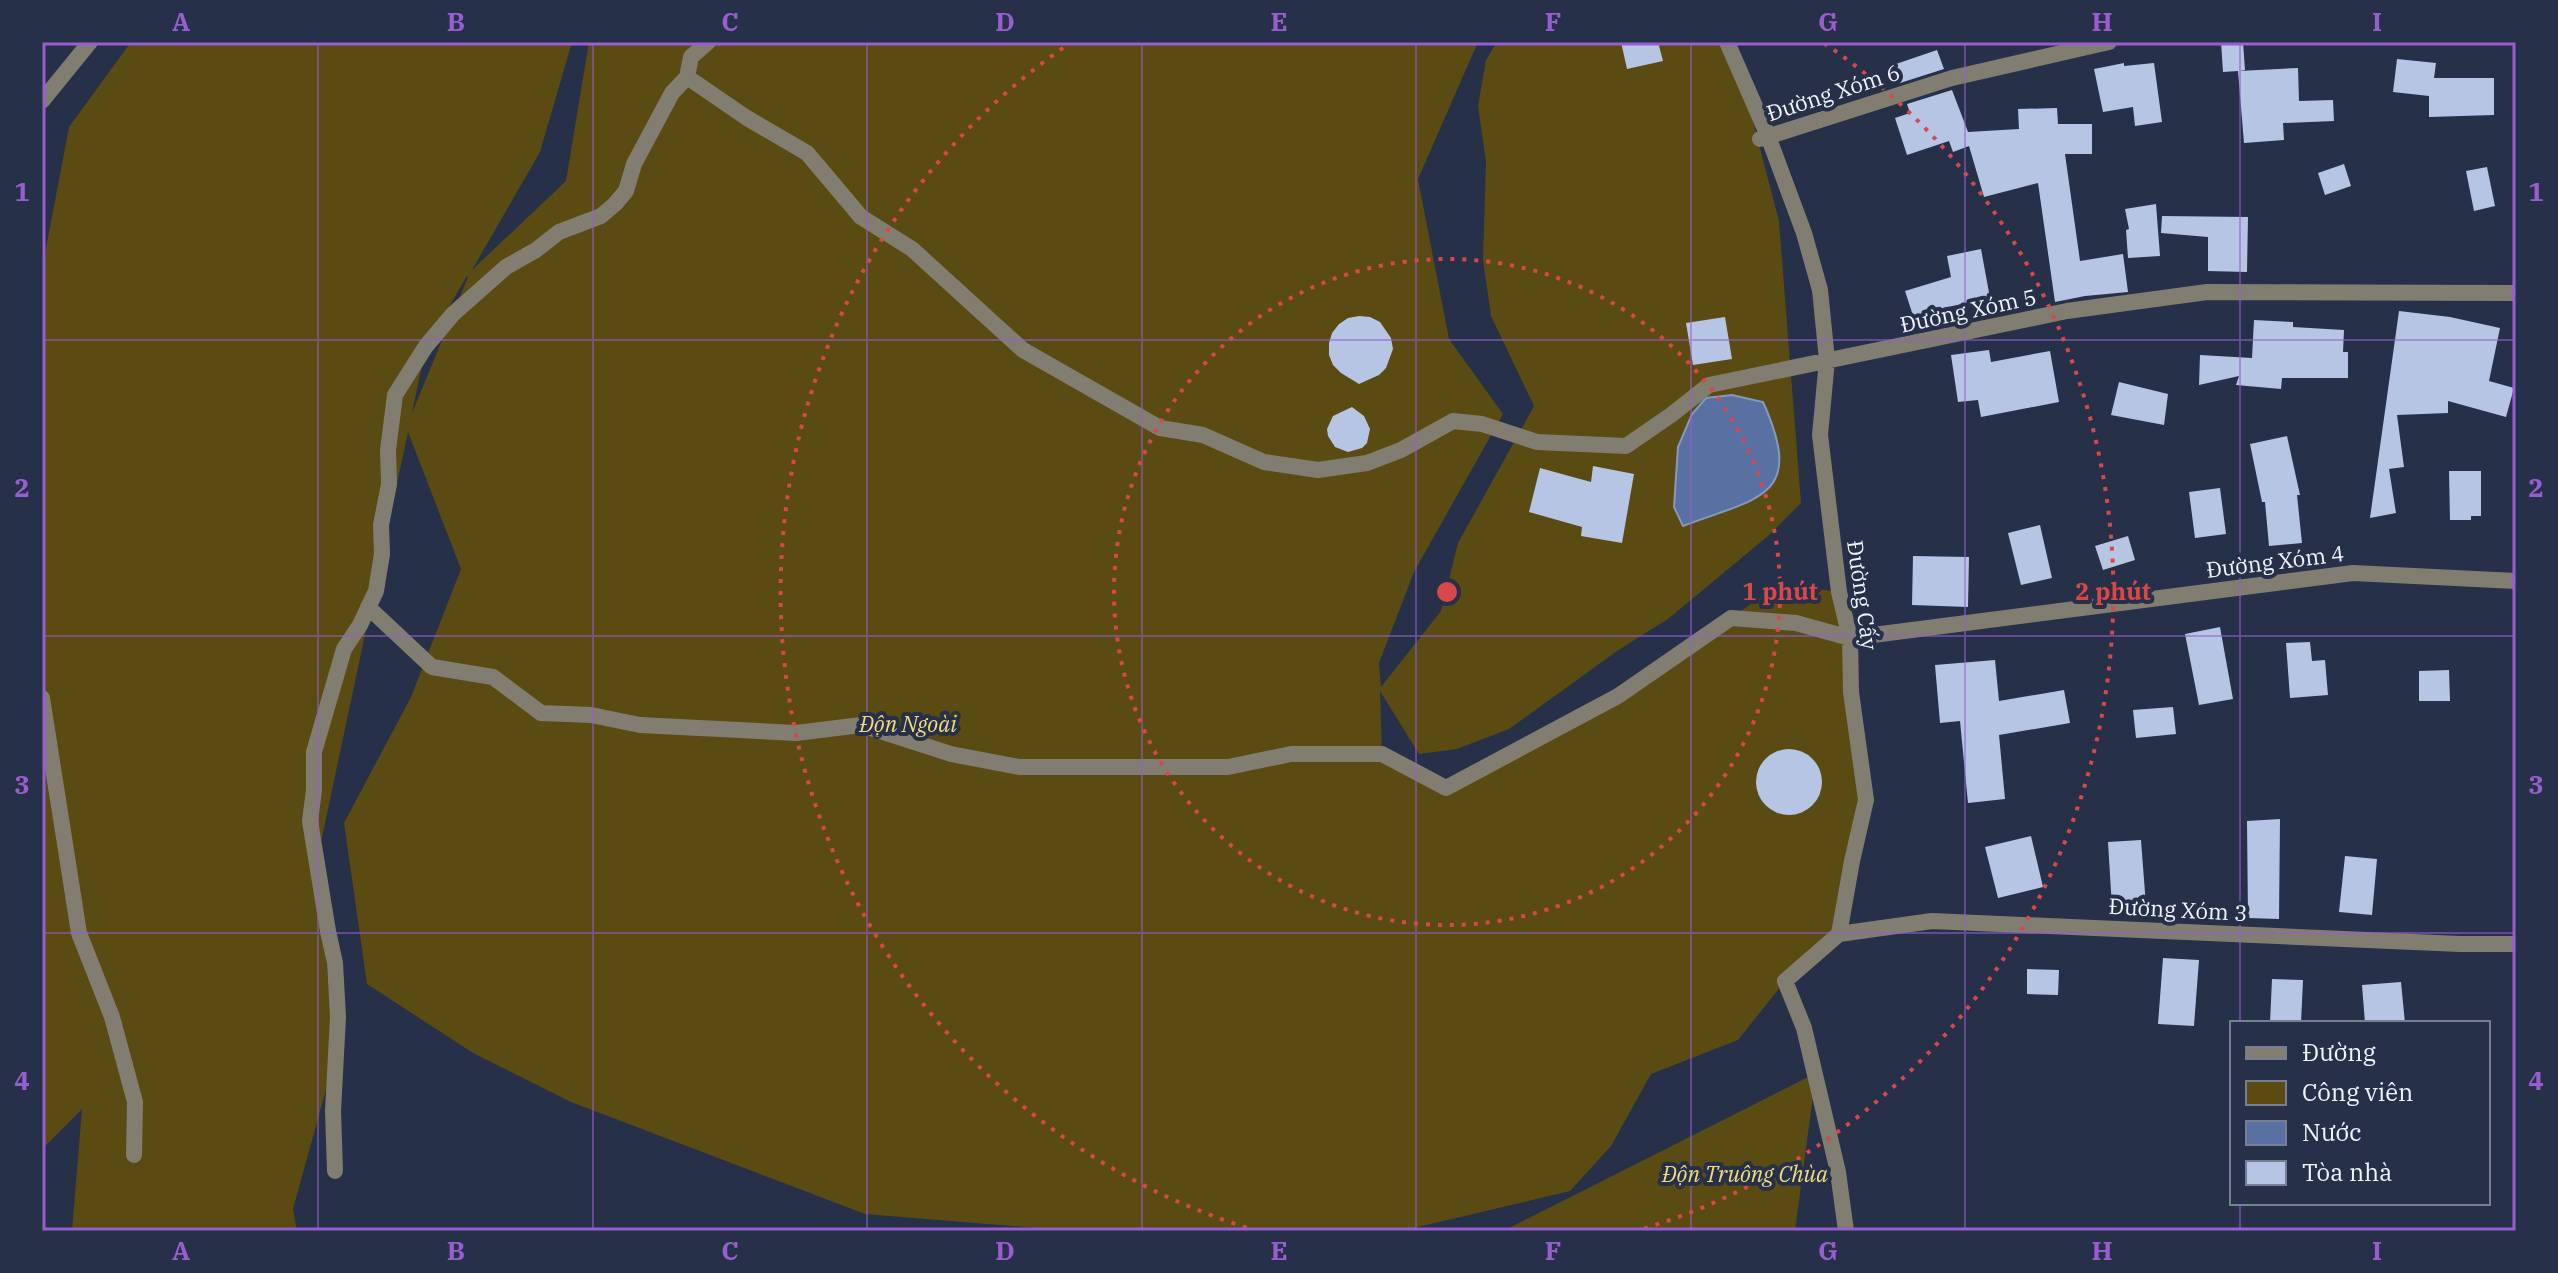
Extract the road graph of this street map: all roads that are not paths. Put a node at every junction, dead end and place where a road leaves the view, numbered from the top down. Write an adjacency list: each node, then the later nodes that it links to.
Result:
1 (90, 42): 6 (street)
2 (708, 42): 5 (street)
3 (1727, 42): 7 (street, Đường Cấy)
4 (2109, 42): 7 (street, Đường Xóm 6)
5 (687, 77): 9 (street, Đường Xóm 5); 11 (street)
6 (42, 101)
7 (1763, 138): 9 (street, Đường Cấy)
8 (2516, 293): 9 (street, Đường Xóm 5)
9 (1827, 360): 12 (street, Đường Cấy)
10 (2516, 581): 12 (street, Đường Xóm 4)
11 (368, 607): 12 (street); 17 (street)
12 (1850, 638): 14 (street, Đường Cấy)
13 (42, 698): 16 (street)
14 (1839, 934): 15 (street, Đường Xóm 3); 18 (street)
15 (2516, 944)
16 (134, 1155)
17 (335, 1171)
18 (1846, 1231)

